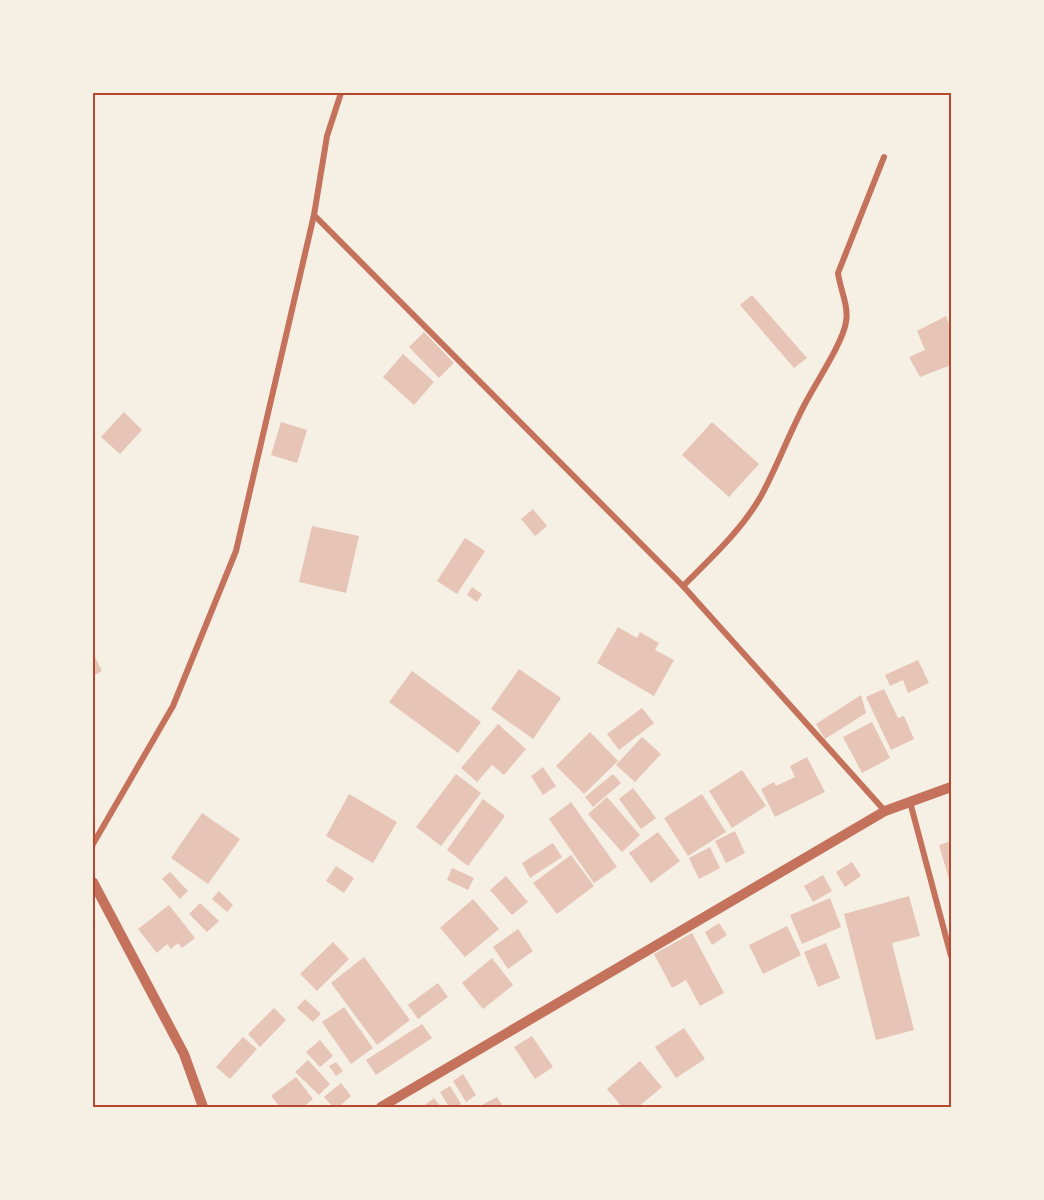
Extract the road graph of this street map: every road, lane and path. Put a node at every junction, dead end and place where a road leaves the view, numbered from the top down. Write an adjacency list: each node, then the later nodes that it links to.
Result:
1 (341, 93): 3 (street)
2 (884, 157): 4 (street)
3 (314, 215): 4 (street); 8 (street)
4 (683, 586): 7 (street)
5 (951, 787): 6 (street)
6 (910, 802): 7 (street); 10 (street)
7 (885, 811): 12 (street)
8 (93, 844)
9 (93, 882): 11 (street)
10 (951, 956)
11 (203, 1107)
12 (381, 1107)

